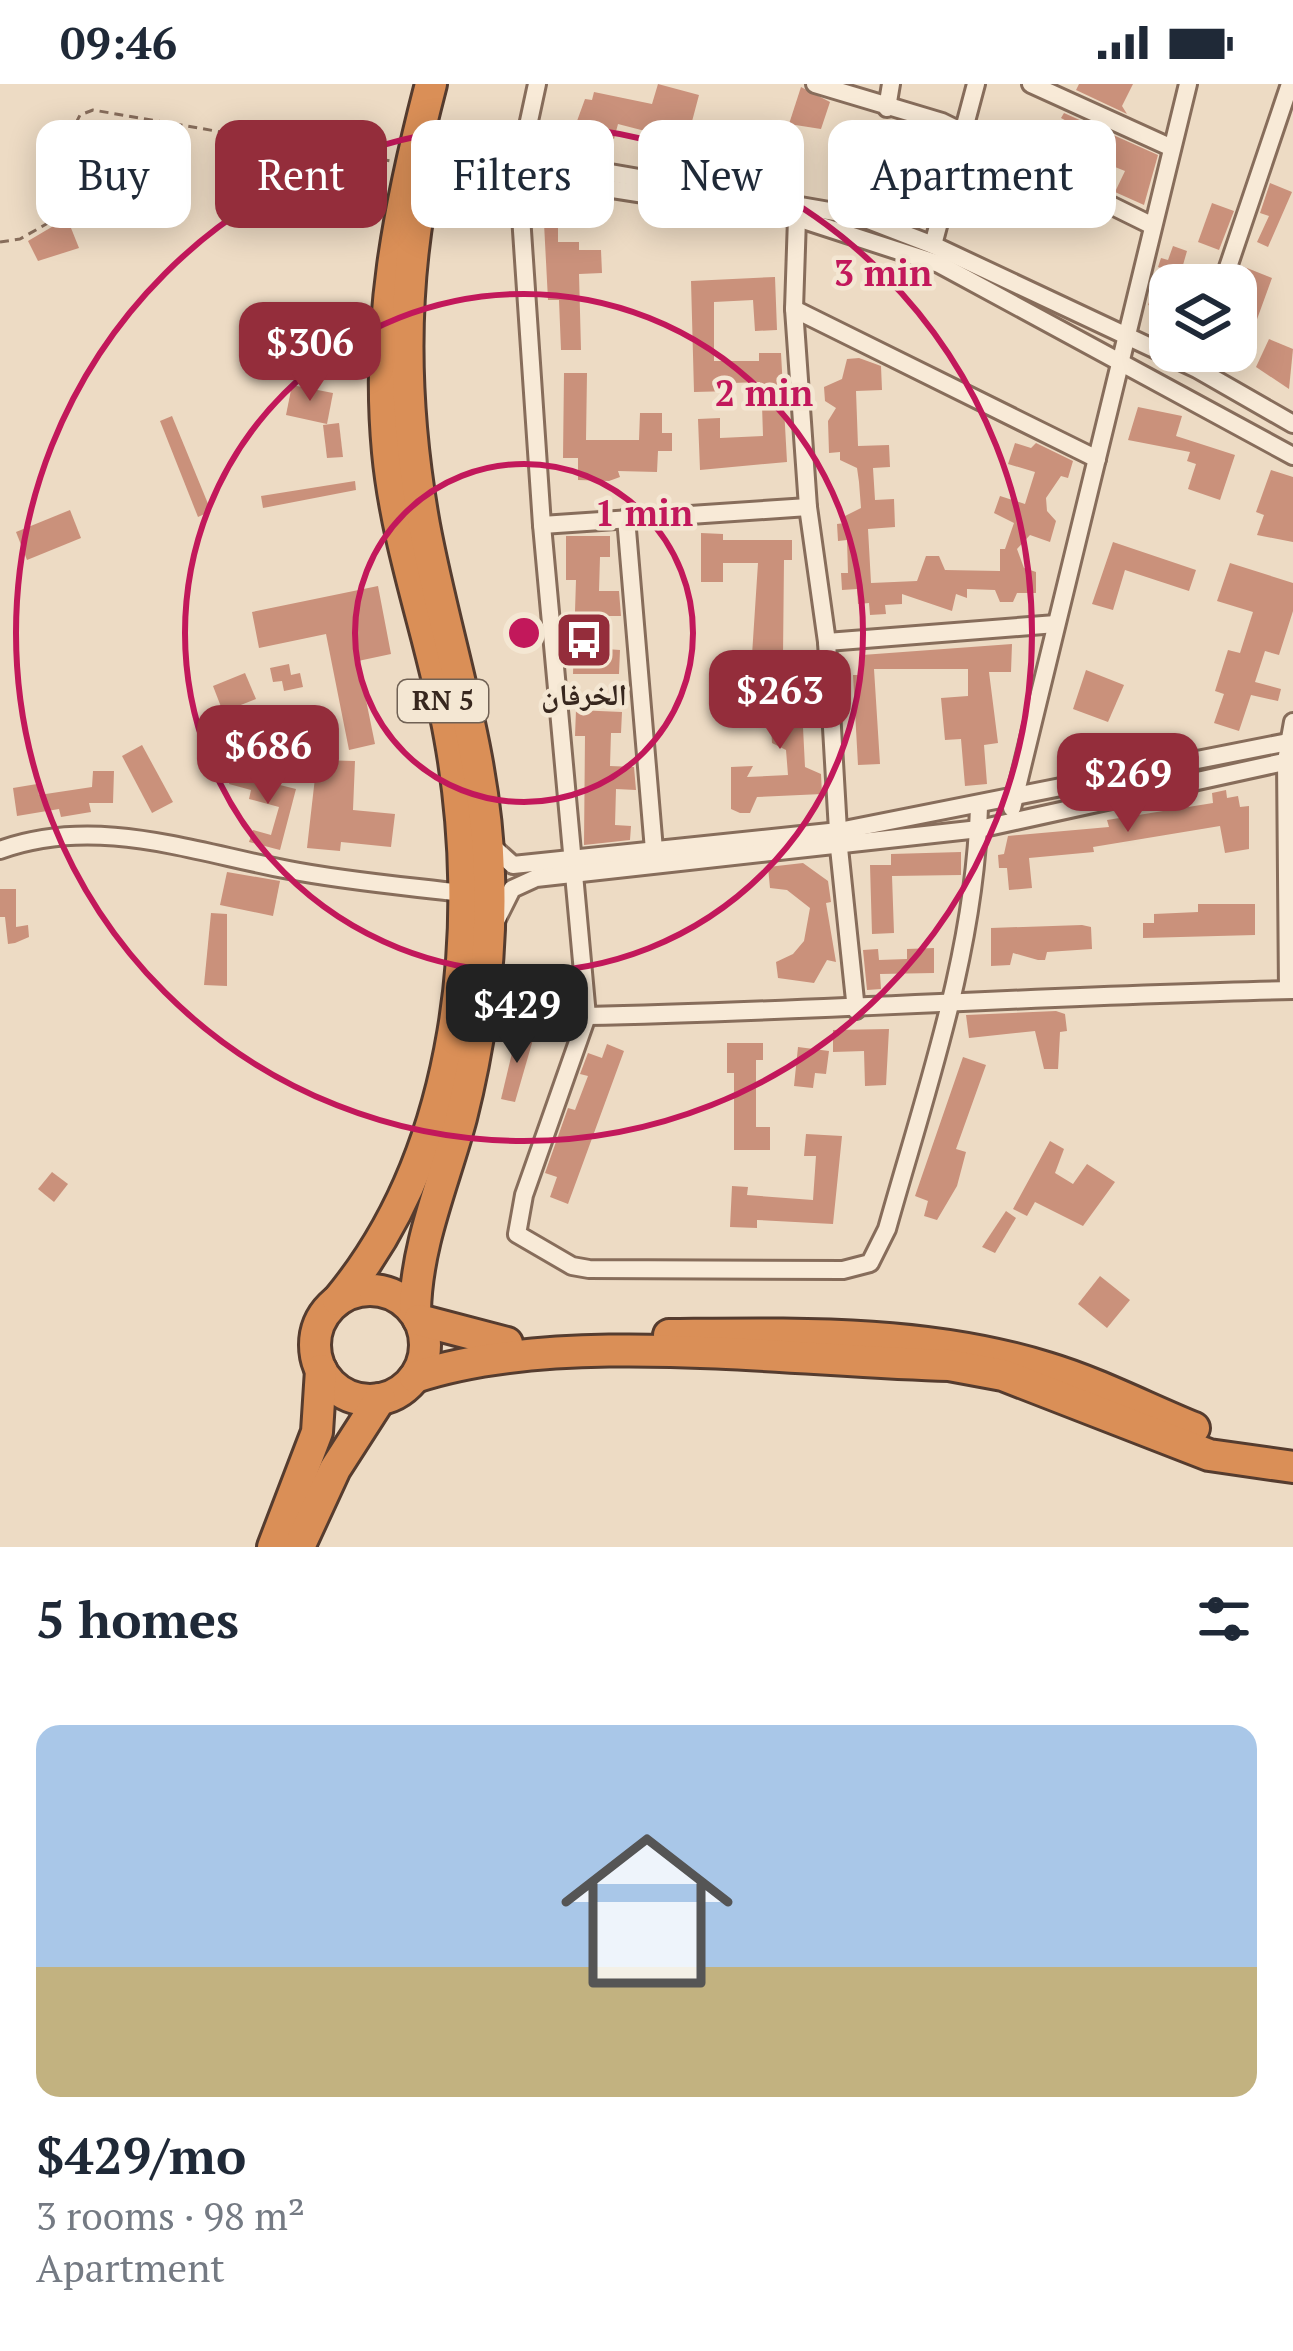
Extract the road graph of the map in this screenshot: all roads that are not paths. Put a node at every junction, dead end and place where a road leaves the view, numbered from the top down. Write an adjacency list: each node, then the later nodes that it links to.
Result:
1 (431, 84): 11 (highway, RN 5)
2 (452, 84): 12 (highway, RN 5)
3 (537, 84): 13 (street)
4 (815, 84): 10 (street)
5 (891, 84): 10 (street)
6 (976, 84): 15 (street)
7 (1031, 84): 16 (street)
8 (1188, 84): 16 (street)
9 (1290, 84): 27 (street)
10 (887, 108): 14 (street)
11 (428, 120)
12 (439, 120)
13 (529, 120)
14 (934, 120)
15 (968, 120)
16 (1172, 148): 21 (street)
17 (614, 178): 26 (street)
18 (1116, 208): 21 (street)
19 (411, 209): 53 (highway, RN 5)
20 (804, 220): 31 (street)
21 (1151, 225): 29 (street)
22 (416, 228): 48 (highway, RN 5)
23 (523, 228): 38 (street)
24 (797, 228): 28 (street)
25 (939, 228): 26 (street)
26 (934, 245): 29 (street)
27 (1229, 264)
28 (794, 308): 35 (street); 36 (street)
29 (1126, 338): 30 (street); 31 (street)
30 (1149, 348)
31 (1121, 361): 34 (street); 35 (street)
32 (1201, 372): 33 (street)
33 (1293, 424)
34 (1293, 456)
35 (1097, 459): 39 (street)
36 (808, 507): 37 (street); 40 (street)
37 (626, 518): 38 (street); 51 (street)
38 (542, 525): 52 (street)
39 (1057, 624): 40 (street); 44 (street)
40 (826, 642): 49 (street)
41 (1293, 722): 42 (street)
42 (1290, 742): 43 (street); 44 (street)
43 (1290, 761): 46 (street); 55 (street)
44 (1014, 798): 45 (street); 46 (street)
45 (979, 807): 47 (street); 49 (street)
46 (1010, 821): 47 (street)
47 (979, 830): 49 (street); 56 (street)
48 (488, 840): 52 (street); 54 (highway, RN 5)
49 (839, 840): 51 (street); 52 (street); 57 (street)
50 (0, 850): 53 (street)
51 (654, 850): 52 (street)
52 (570, 865): 54 (street); 58 (street)
53 (462, 893): 59 (highway, RN 5)
54 (489, 936): 60 (highway, RN 5)
55 (1290, 990): 56 (street)
56 (952, 999): 57 (street); 58 (street)
57 (856, 1010): 58 (street)
58 (587, 1016)
59 (338, 1300): 60 (highway); 61 (highway)
60 (417, 1316): 62 (highway); 64 (highway)
61 (321, 1370): 63 (highway); 66 (highway)
62 (415, 1376): 63 (highway); 65 (highway)
63 (380, 1399): 67 (highway)
64 (1293, 1450)
65 (1293, 1466)
66 (273, 1547)
67 (299, 1547)

